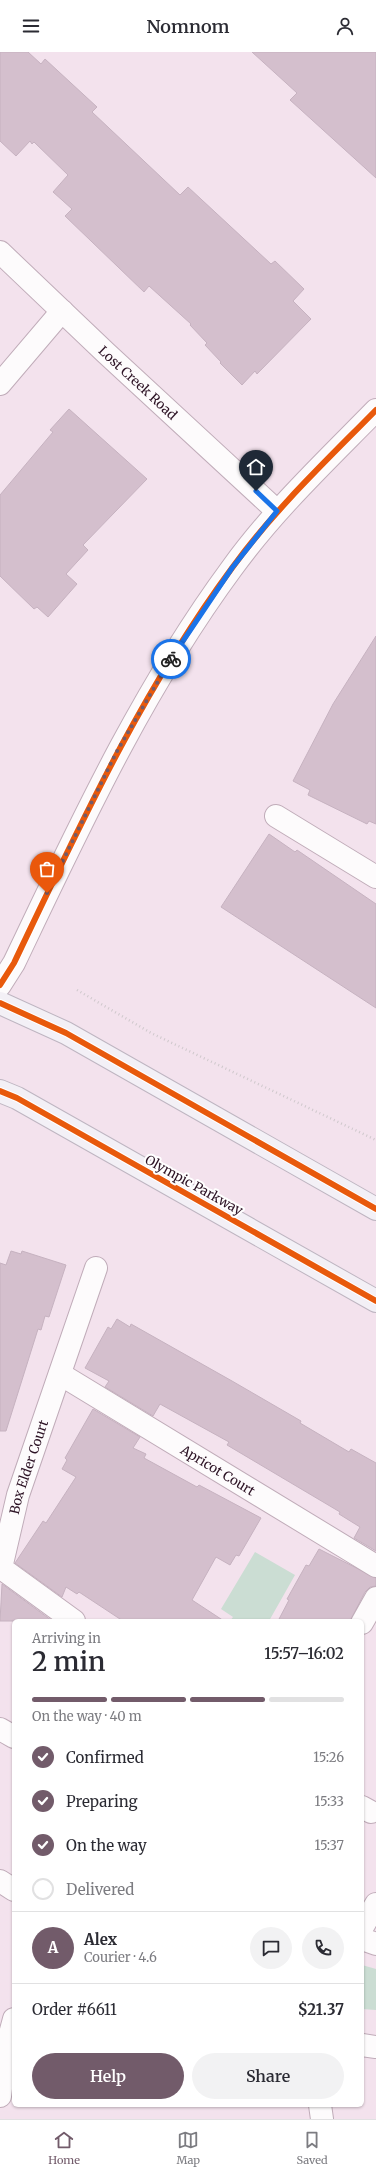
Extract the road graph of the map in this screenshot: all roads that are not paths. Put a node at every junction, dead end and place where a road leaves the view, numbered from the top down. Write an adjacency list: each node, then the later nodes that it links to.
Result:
1 (0, 252): 2 (street, Lost Creek Road)
2 (62, 311): 3 (street); 5 (street, Lost Creek Road)
3 (0, 384)
4 (376, 410): 5 (street)
5 (277, 511): 8 (street)
6 (276, 816): 7 (street)
7 (373, 867)
8 (0, 985)
9 (0, 1003): 11 (main road)
10 (0, 1091): 13 (main road, Olympic Parkway)
11 (376, 1209)
12 (96, 1268): 14 (street)
13 (376, 1301)
14 (60, 1374): 15 (street, Apricot Court); 17 (street, Box Elder Court)
15 (376, 1566)
16 (376, 1598): 18 (street)
17 (71, 1619)
18 (364, 1619)
19 (0, 1729): 20 (street)
20 (12, 1736)
21 (0, 1881): 22 (street)
22 (12, 1889)
23 (376, 1904): 24 (street)
24 (364, 1925)
25 (364, 1940): 26 (street)
26 (376, 1944)
27 (12, 2026): 30 (street)
28 (364, 2045): 29 (street)
29 (376, 2047)
30 (0, 2096)
31 (320, 2107): 32 (street)
32 (322, 2119)

